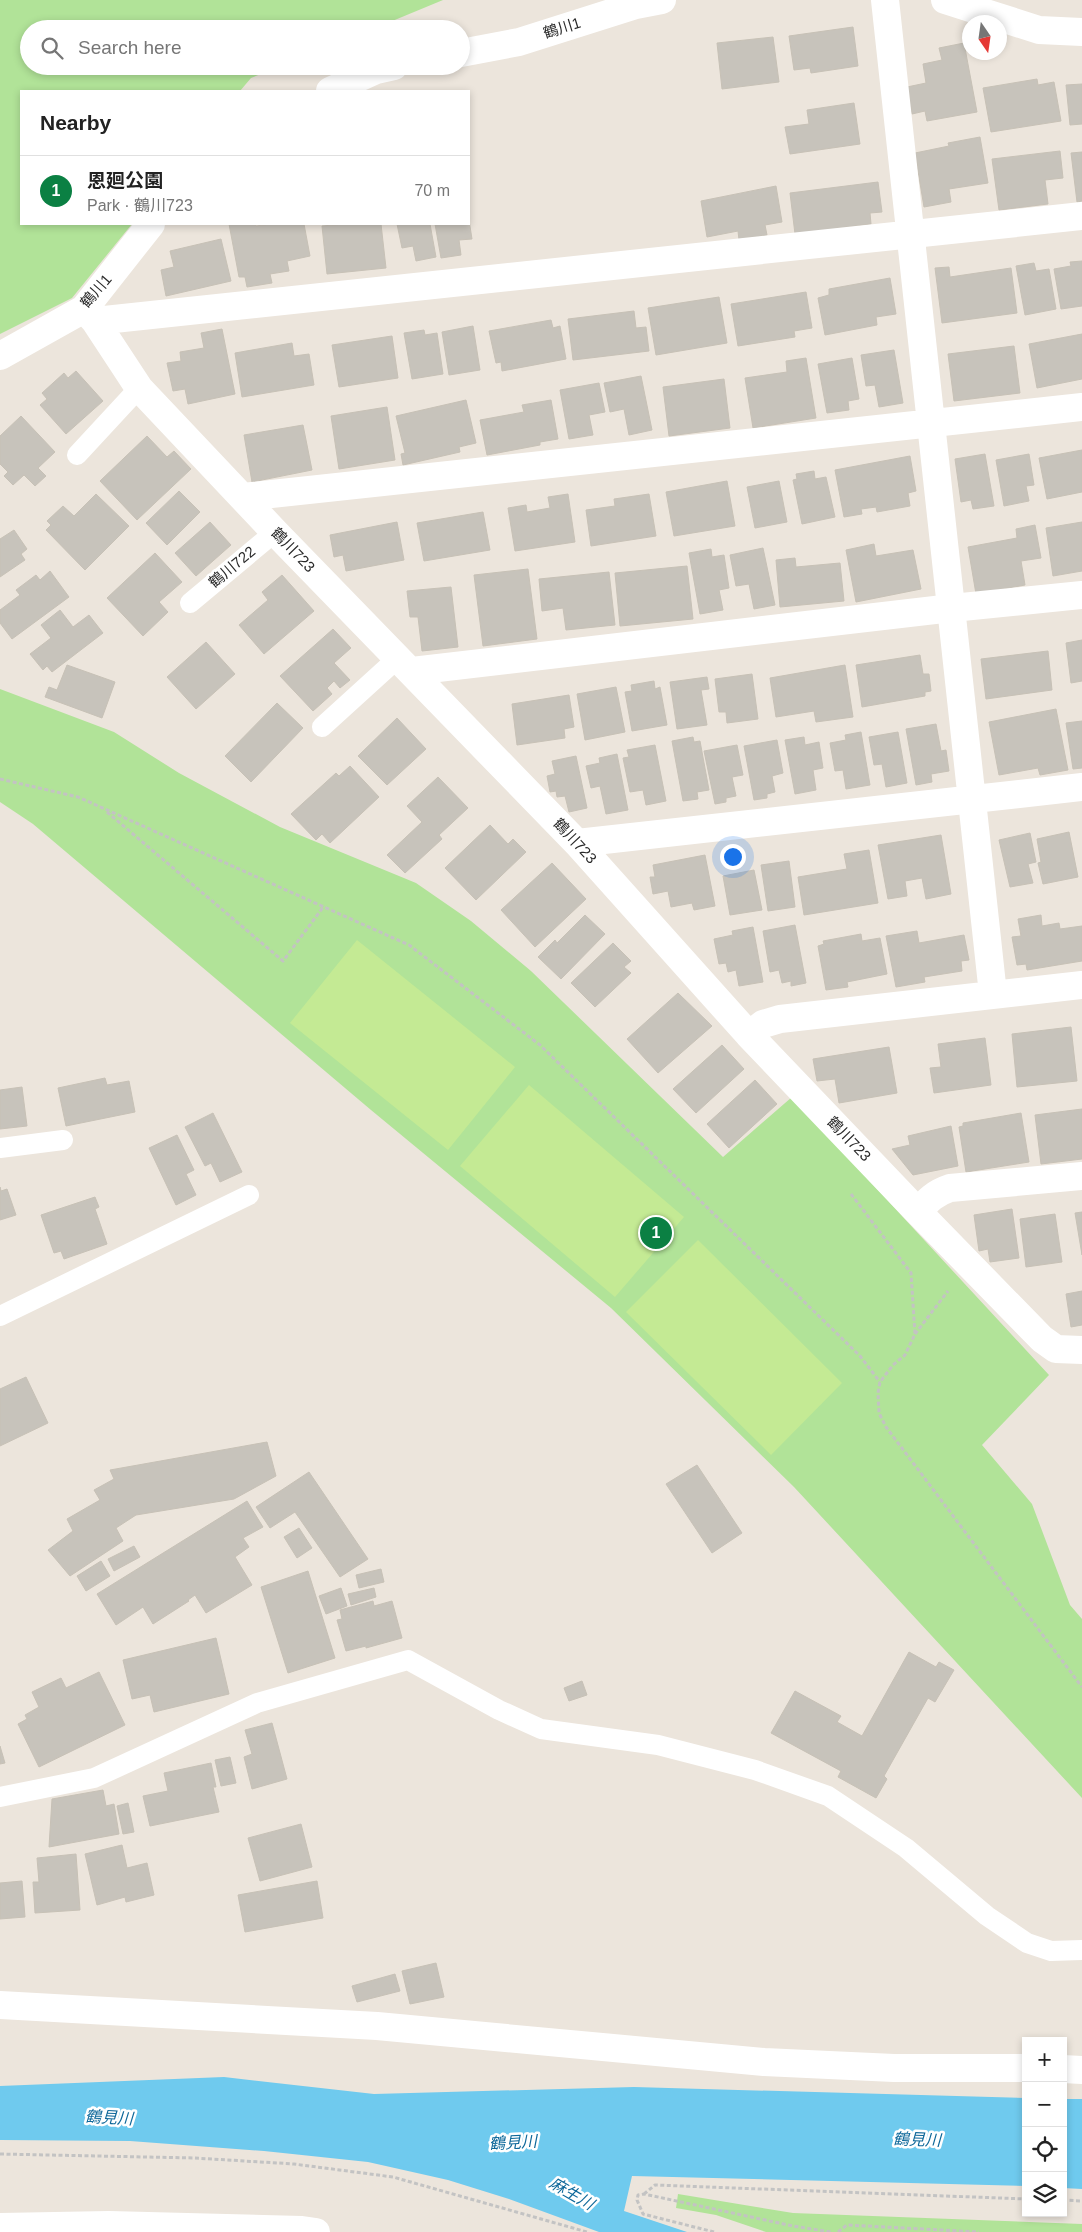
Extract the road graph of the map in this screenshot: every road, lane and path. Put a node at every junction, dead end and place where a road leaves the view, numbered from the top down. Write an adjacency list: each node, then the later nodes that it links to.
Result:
1 (662, 0): 5 (street, 鶴川1)
2 (885, 0): 10 (street)
3 (945, 0): 4 (street)
4 (1082, 32)
5 (470, 51)
6 (365, 75): 7 (street)
7 (332, 90)
8 (1082, 216): 10 (street)
9 (150, 225): 11 (street, 鶴川1)
10 (911, 234): 11 (street); 15 (street)
11 (89, 315): 12 (street, 鶴川1); 13 (street, 鶴川723)
12 (0, 356)
13 (139, 388): 16 (lane); 17 (street, 鶴川723)
14 (1082, 407): 15 (street)
15 (931, 423): 17 (street); 21 (street)
16 (77, 455)
17 (243, 497): 18 (street, 鶴川723)
18 (275, 532): 20 (lane, 鶴川722); 22 (street, 鶴川723)
19 (1082, 595): 21 (street)
20 (190, 603)
21 (952, 608): 22 (street); 26 (street)
22 (405, 664): 23 (lane); 28 (street, 鶴川723)
23 (322, 727)
24 (0, 779): 27 (path)
25 (1082, 787): 26 (street)
26 (973, 799): 28 (street); 31 (street)
27 (103, 808): 29 (path); 29 (path)
28 (577, 843): 32 (street, 鶴川723)
29 (324, 906): 43 (path)
30 (1082, 984): 31 (street)
31 (994, 994): 32 (street)
32 (749, 1034): 38 (street, 鶴川723)
33 (63, 1140): 34 (lane)
34 (0, 1148)
35 (1082, 1176): 38 (street)
36 (850, 1186): 41 (path)
37 (249, 1195): 40 (lane)
38 (918, 1212): 42 (street, 鶴川723)
39 (953, 1284): 41 (path)
40 (0, 1316)
41 (915, 1334): 43 (path)
42 (1082, 1350)
43 (880, 1382): 44 (path)
44 (1082, 1687)
45 (0, 1797): 46 (lane)
46 (1082, 1950)
47 (0, 2005): 48 (street)
48 (1022, 2068)
49 (1067, 2069): 50 (street)
50 (1082, 2070)
51 (0, 2154): 58 (path)
52 (644, 2194): 53 (path); 59 (path); 60 (path)
53 (1022, 2199)
54 (1067, 2200): 55 (path)
55 (1082, 2201)
56 (0, 2227): 57 (street)
57 (316, 2232)
58 (587, 2232)
59 (714, 2232)
60 (831, 2232)
61 (838, 2232): 62 (path)
62 (979, 2232)

